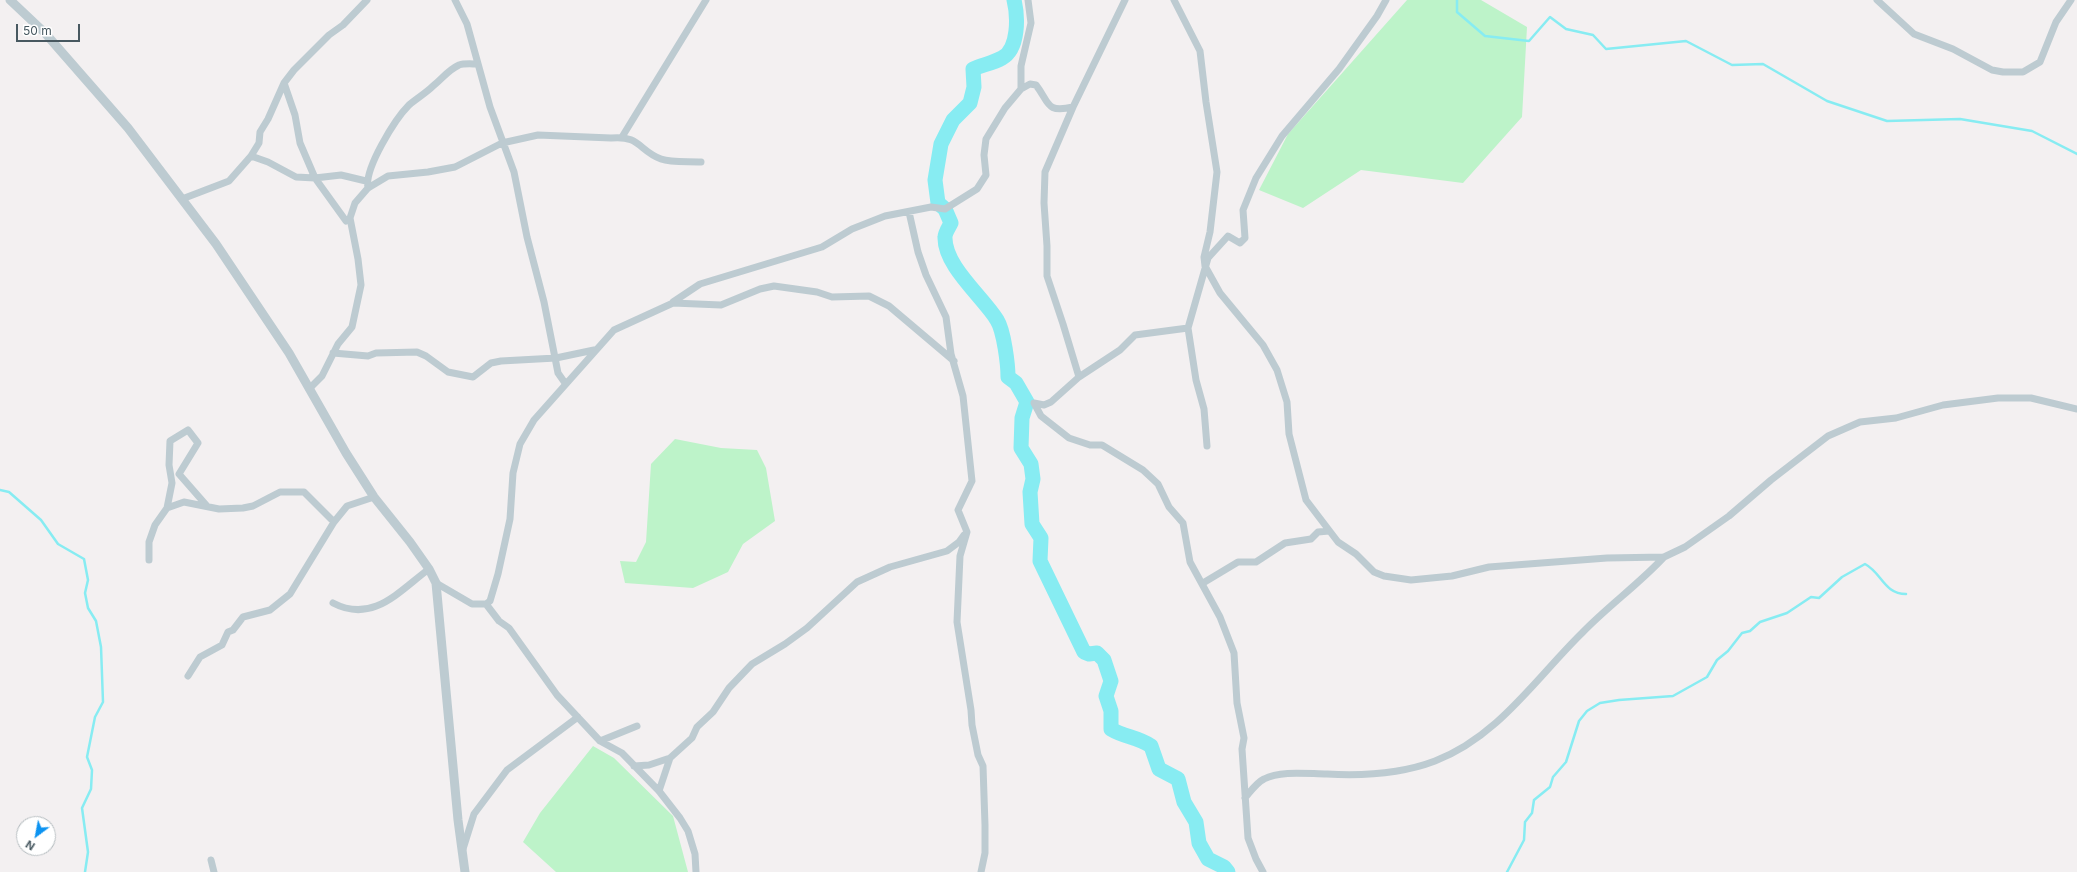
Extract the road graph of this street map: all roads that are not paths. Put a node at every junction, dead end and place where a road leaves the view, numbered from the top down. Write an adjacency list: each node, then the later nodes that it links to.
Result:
1 (10, 0): 21 (street)
2 (366, 0): 12 (street)
3 (455, 0): 11 (street)
4 (706, 0): 15 (street)
5 (1028, 0): 13 (street)
6 (1126, 0): 14 (street)
7 (1174, 0): 24 (street)
8 (1386, 0): 24 (street)
9 (1877, 0): 10 (street)
10 (2071, 0)
11 (478, 64): 16 (street); 20 (street)
12 (284, 83): 17 (street); 19 (street)
13 (1021, 89): 14 (street); 22 (street)
14 (1073, 107): 31 (street)
15 (622, 137): 16 (street); 18 (street)
16 (502, 143): 20 (street); 29 (street)
17 (251, 156): 19 (street); 21 (street)
18 (701, 162)
19 (315, 178): 20 (street); 23 (street)
20 (367, 184): 28 (street)
21 (182, 199): 33 (street)
22 (909, 212): 25 (street); 30 (street)
23 (346, 221)
24 (1205, 266): 26 (street); 42 (street)
25 (673, 303): 27 (street); 30 (street)
26 (1188, 328): 31 (street); 35 (street)
27 (594, 350): 29 (street); 32 (street)
28 (333, 353): 29 (street); 33 (street)
29 (556, 358): 32 (street)
30 (954, 361): 43 (street)
31 (1078, 376): 48 (street)
32 (565, 383): 50 (street)
33 (309, 389): 38 (street)
34 (2077, 409): 44 (street)
35 (1207, 446)
36 (169, 465): 37 (street); 37 (street); 40 (street)
37 (179, 474): 39 (street)
38 (374, 497): 41 (street); 46 (street)
39 (208, 506): 40 (street); 41 (street)
40 (167, 508): 45 (street)
41 (334, 522): 51 (street)
42 (1329, 531): 44 (street); 48 (street)
43 (967, 532): 55 (street); 64 (street)
44 (1664, 557): 58 (street)
45 (149, 560)
46 (429, 569): 47 (street); 49 (street)
47 (436, 583): 50 (street); 59 (street)
48 (1203, 584): 58 (street)
49 (333, 603)
50 (486, 604): 52 (street)
51 (188, 676)
52 (578, 717): 54 (street); 59 (street)
53 (637, 726): 54 (street)
54 (600, 742): 56 (street)
55 (670, 758): 56 (street); 57 (street)
56 (634, 766): 57 (street)
57 (660, 791): 63 (street)
58 (1245, 798): 65 (street)
59 (462, 852): 62 (street)
60 (211, 860): 61 (street)
61 (214, 872)
62 (465, 872)
63 (696, 872)
64 (981, 872)
65 (1263, 872)

